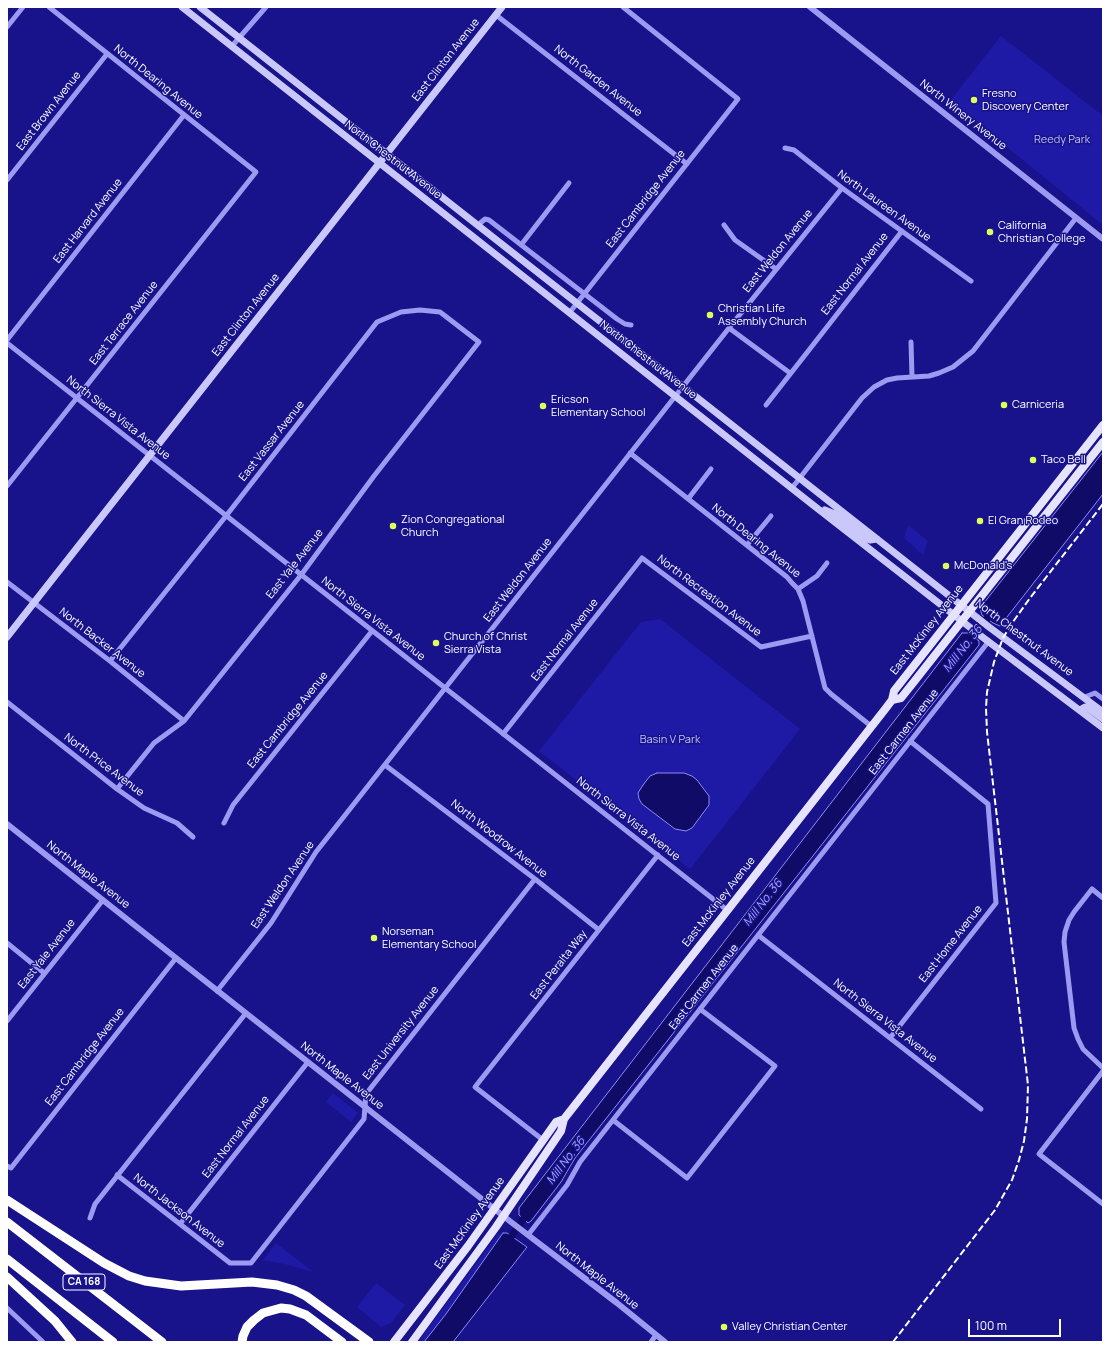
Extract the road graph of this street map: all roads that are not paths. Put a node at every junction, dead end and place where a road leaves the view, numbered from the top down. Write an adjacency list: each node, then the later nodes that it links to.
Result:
1 (23, 7): 10 (street)
2 (48, 7): 13 (street, North Dearing Avenue)
3 (182, 7): 12 (main road, North Chestnut Avenue)
4 (200, 7): 11 (main road, North Chestnut Avenue)
5 (266, 7): 11 (street)
6 (502, 7): 9 (main road, East Clinton Avenue)
7 (623, 7): 18 (street, East Cambridge Avenue)
8 (810, 7): 23 (street, North Winery Avenue)
9 (496, 15): 16 (main road, East Clinton Avenue); 18 (street, North Garden Avenue)
10 (7, 27)
11 (239, 37): 12 (street); 16 (main road, North Chestnut Avenue)
12 (232, 46): 17 (main road, North Chestnut Avenue)
13 (107, 54): 14 (street, North Dearing Avenue); 20 (street, East Brown Avenue)
14 (184, 116): 19 (street, North Dearing Avenue); 36 (street, East Harvard Avenue)
15 (786, 148): 22 (street, North Laureen Avenue)
16 (387, 154): 17 (main road, East Clinton Avenue); 25 (main road, North Chestnut Avenue)
17 (380, 163): 33 (main road, North Chestnut Avenue); 49 (main road, East Clinton Avenue)
18 (688, 164): 31 (street, East Cambridge Avenue)
19 (256, 172): 44 (street, East Terrace Avenue)
20 (7, 180)
21 (569, 183): 28 (street)
22 (842, 188): 26 (street, North Laureen Avenue); 29 (street, East Weldon Avenue)
23 (1076, 218): 27 (street, North Winery Avenue); 41 (street)
24 (724, 225): 29 (street)
25 (478, 226): 28 (street, North Chestnut Avenue); 32 (main road, North Chestnut Avenue)
26 (902, 231): 30 (street, North Laureen Avenue); 40 (street, East Normal Avenue)
27 (1103, 239)
28 (522, 245): 31 (street, North Chestnut Avenue)
29 (776, 269): 35 (street, East Weldon Avenue)
30 (971, 282)
31 (584, 294): 32 (street, East Cambridge Avenue); 34 (street, North Chestnut Avenue)
32 (577, 303): 33 (street, East Cambridge Avenue); 42 (main road, North Chestnut Avenue)
33 (570, 312): 43 (main road, North Chestnut Avenue)
34 (631, 325)
35 (729, 328): 40 (street); 42 (street, East Weldon Avenue)
36 (7, 340)
37 (479, 342): 57 (street, East Vassar Avenue); 64 (street, East Yale Avenue)
38 (911, 342): 41 (street)
39 (7, 343): 44 (street, North Sierra Vista Avenue)
40 (790, 373): 45 (street, East Normal Avenue)
41 (912, 377): 52 (street)
42 (683, 387): 43 (street, East Weldon Avenue); 52 (main road, North Chestnut Avenue)
43 (676, 396): 48 (street, East Weldon Avenue); 54 (main road, North Chestnut Avenue)
44 (77, 398): 49 (street, North Sierra Vista Avenue); 53 (street, East Terrace Avenue)
45 (766, 405)
46 (1103, 425): 50 (main road, East McKinley Avenue)
47 (1103, 442): 61 (main road, East McKinley Avenue)
48 (630, 453): 55 (street, North Dearing Avenue); 78 (street, East Weldon Avenue)
49 (150, 456): 57 (street, North Sierra Vista Avenue); 67 (main road, East Clinton Avenue)
50 (1076, 457): 61 (main road); 68 (main road, East McKinley Avenue)
51 (711, 469): 55 (street)
52 (800, 478): 54 (street); 59 (main road, North Chestnut Avenue)
53 (7, 486)
54 (792, 488): 56 (main road, North Chestnut Avenue)
55 (688, 499): 60 (street, North Dearing Avenue)
56 (814, 505): 59 (main road); 70 (main road, North Chestnut Avenue)
57 (226, 516): 64 (street, North Sierra Vista Avenue); 77 (street, East Vassar Avenue)
58 (771, 516): 60 (street)
59 (878, 539): 68 (main road, North Chestnut Avenue)
60 (747, 545): 66 (street, North Dearing Avenue)
61 (1021, 547): 69 (main road, East McKinley Avenue)
62 (642, 558): 73 (street, North Recreation Avenue); 89 (street, East Normal Avenue)
63 (827, 563): 66 (street)
64 (301, 575): 72 (street, North Sierra Vista Avenue); 86 (street, East Yale Avenue)
65 (7, 582): 67 (street, North Backer Avenue)
66 (798, 590): 73 (street, North Dearing Avenue)
67 (34, 603): 74 (main road, East Clinton Avenue); 77 (street, North Backer Avenue)
68 (961, 605): 69 (main road, North Chestnut Avenue); 70 (main road, East McKinley Avenue)
69 (970, 612): 71 (main road, East McKinley Avenue); 76 (main road, North Chestnut Avenue)
70 (954, 614): 71 (main road, North Chestnut Avenue); 81 (main road, East McKinley Avenue)
71 (963, 621): 75 (main road, North Chestnut Avenue); 81 (main road, East McKinley Avenue)
72 (372, 631): 78 (street, North Sierra Vista Avenue); 93 (street, East Cambridge Avenue)
73 (812, 636): 87 (street, North Dearing Avenue)
74 (7, 637)
75 (989, 641): 76 (main road); 83 (main road, North Chestnut Avenue); 90 (street, East Carmen Avenue)
76 (1008, 641): 79 (main road, North Chestnut Avenue)
77 (110, 662): 86 (street, North Backer Avenue)
78 (445, 688): 89 (street, North Sierra Vista Avenue); 91 (street, East Weldon Avenue)
79 (1084, 697): 80 (street); 84 (main road, North Chestnut Avenue)
80 (1103, 699)
81 (892, 700): 87 (main road, East McKinley Avenue)
82 (7, 702): 92 (street, North Price Avenue)
83 (1080, 710): 85 (main road); 88 (main road, North Chestnut Avenue)
84 (1103, 712)
85 (1103, 719)
86 (184, 721): 92 (street, East Yale Avenue)
87 (871, 726): 100 (main road, East McKinley Avenue)
88 (1103, 728)
89 (503, 734): 96 (street, North Sierra Vista Avenue)
90 (910, 741): 102 (street, East Carmen Avenue); 110 (street, East Home Avenue)
91 (386, 765): 97 (street, North Woodrow Avenue); 106 (street, East Weldon Avenue)
92 (117, 789): 95 (street, North Price Avenue)
93 (224, 823)
94 (7, 824): 99 (street, North Maple Avenue)
95 (193, 837)
96 (658, 855): 100 (street, North Sierra Vista Avenue); 101 (street, East Peralta Way)
97 (535, 879): 101 (street, North Woodrow Avenue); 114 (street, East University Avenue)
98 (1103, 898): 112 (street)
99 (103, 900): 104 (street, North Maple Avenue); 105 (street, East Yale Avenue)
100 (727, 910): 116 (main road, East McKinley Avenue)
101 (599, 930): 118 (street, East Peralta Way)
102 (758, 935): 107 (street, East Carmen Avenue); 110 (street, North Sierra Vista Avenue)
103 (7, 943): 105 (street)
104 (176, 958): 106 (street, North Maple Avenue); 119 (street, East Cambridge Avenue)
105 (44, 973): 109 (street, East Yale Avenue)
106 (217, 991): 108 (street, North Maple Avenue)
107 (700, 1009): 117 (street, East Carmen Avenue); 117 (street)
108 (246, 1013): 111 (street, North Maple Avenue); 120 (street)
109 (7, 1021)
110 (890, 1038): 115 (street, North Sierra Vista Avenue)
111 (308, 1062): 114 (street, North Maple Avenue); 127 (street, East Normal Avenue)
112 (1103, 1068)
113 (1103, 1071): 122 (street)
114 (365, 1106): 123 (street, North Maple Avenue); 130 (street, East University Avenue)
115 (981, 1109)
116 (564, 1119): 118 (main road, East McKinley Avenue); 124 (main road, East McKinley Avenue)
117 (613, 1120): 128 (street, East Carmen Avenue)
118 (543, 1140): 123 (main road, East McKinley Avenue)
119 (9, 1167)
120 (117, 1175): 125 (street); 127 (street, North Jackson Avenue)
121 (7, 1200): 140 (highway)
122 (1103, 1204)
123 (494, 1209): 124 (street, North Maple Avenue); 141 (main road, East McKinley Avenue)
124 (504, 1216): 128 (street, North Maple Avenue); 142 (main road, East McKinley Avenue)
125 (90, 1218)
126 (7, 1222): 137 (highway, CA 168)
127 (180, 1224): 130 (street, North Jackson Avenue)
128 (528, 1235): 133 (street, North Maple Avenue)
129 (7, 1259): 136 (highway, CA 168)
130 (230, 1264)
131 (7, 1277): 135 (highway)
132 (8, 1310): 134 (street)
133 (656, 1335): 143 (street); 144 (street, North Maple Avenue)
134 (43, 1342)
135 (72, 1342)
136 (113, 1342)
137 (162, 1342)
138 (242, 1342): 139 (highway)
139 (342, 1342)
140 (369, 1342)
141 (394, 1342)
142 (412, 1342)
143 (651, 1342)
144 (665, 1342)

